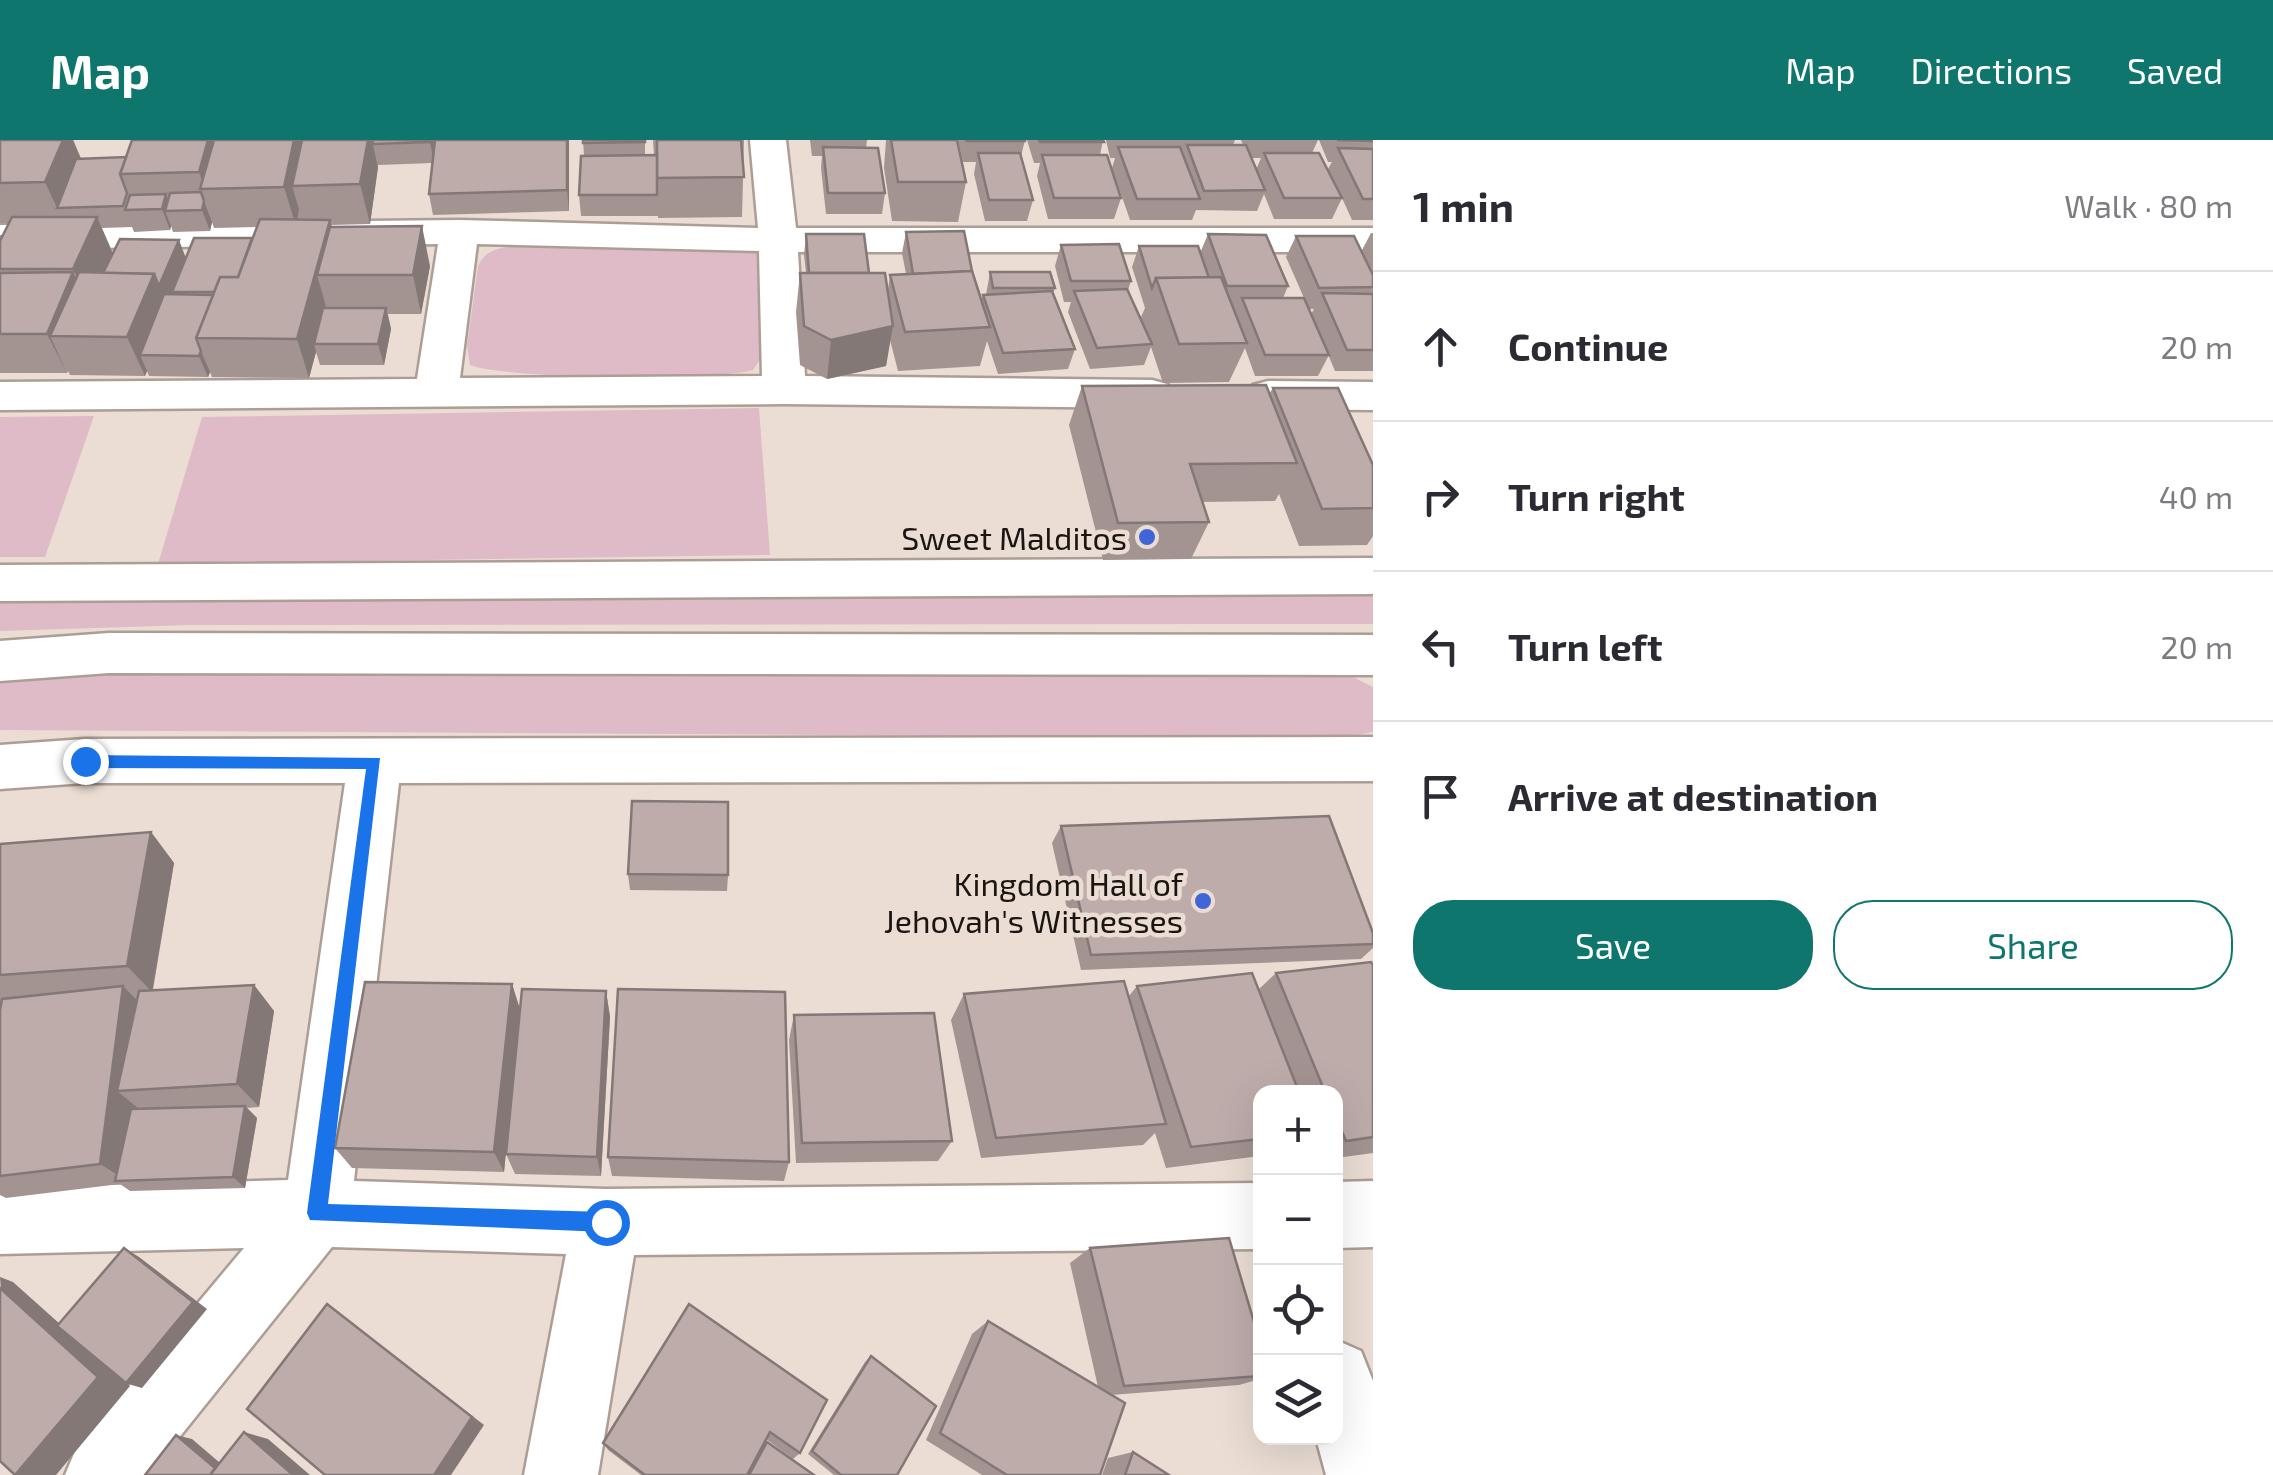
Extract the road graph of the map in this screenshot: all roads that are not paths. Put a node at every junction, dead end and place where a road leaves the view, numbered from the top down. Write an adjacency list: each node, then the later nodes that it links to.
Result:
1 (768, 140): 4 (street)
2 (458, 232): 3 (street); 4 (street); 7 (street)
3 (0, 237)
4 (778, 240): 5 (street); 6 (street)
5 (1373, 240)
6 (784, 390): 7 (street); 9 (street)
7 (436, 394): 8 (street)
8 (0, 396)
9 (1373, 396)
10 (1373, 576): 11 (street)
11 (0, 584)
12 (1373, 655): 13 (street)
13 (0, 661)
14 (1373, 758): 15 (street)
15 (375, 762): 16 (street); 17 (street)
16 (0, 768)
17 (317, 1213): 21 (street); 22 (street); 24 (street)
18 (1373, 1214): 19 (street)
19 (1343, 1215)
20 (1253, 1216): 22 (street)
21 (0, 1221)
22 (606, 1222): 25 (street)
23 (1343, 1402): 26 (street)
24 (102, 1475)
25 (561, 1475)
26 (1363, 1475)

